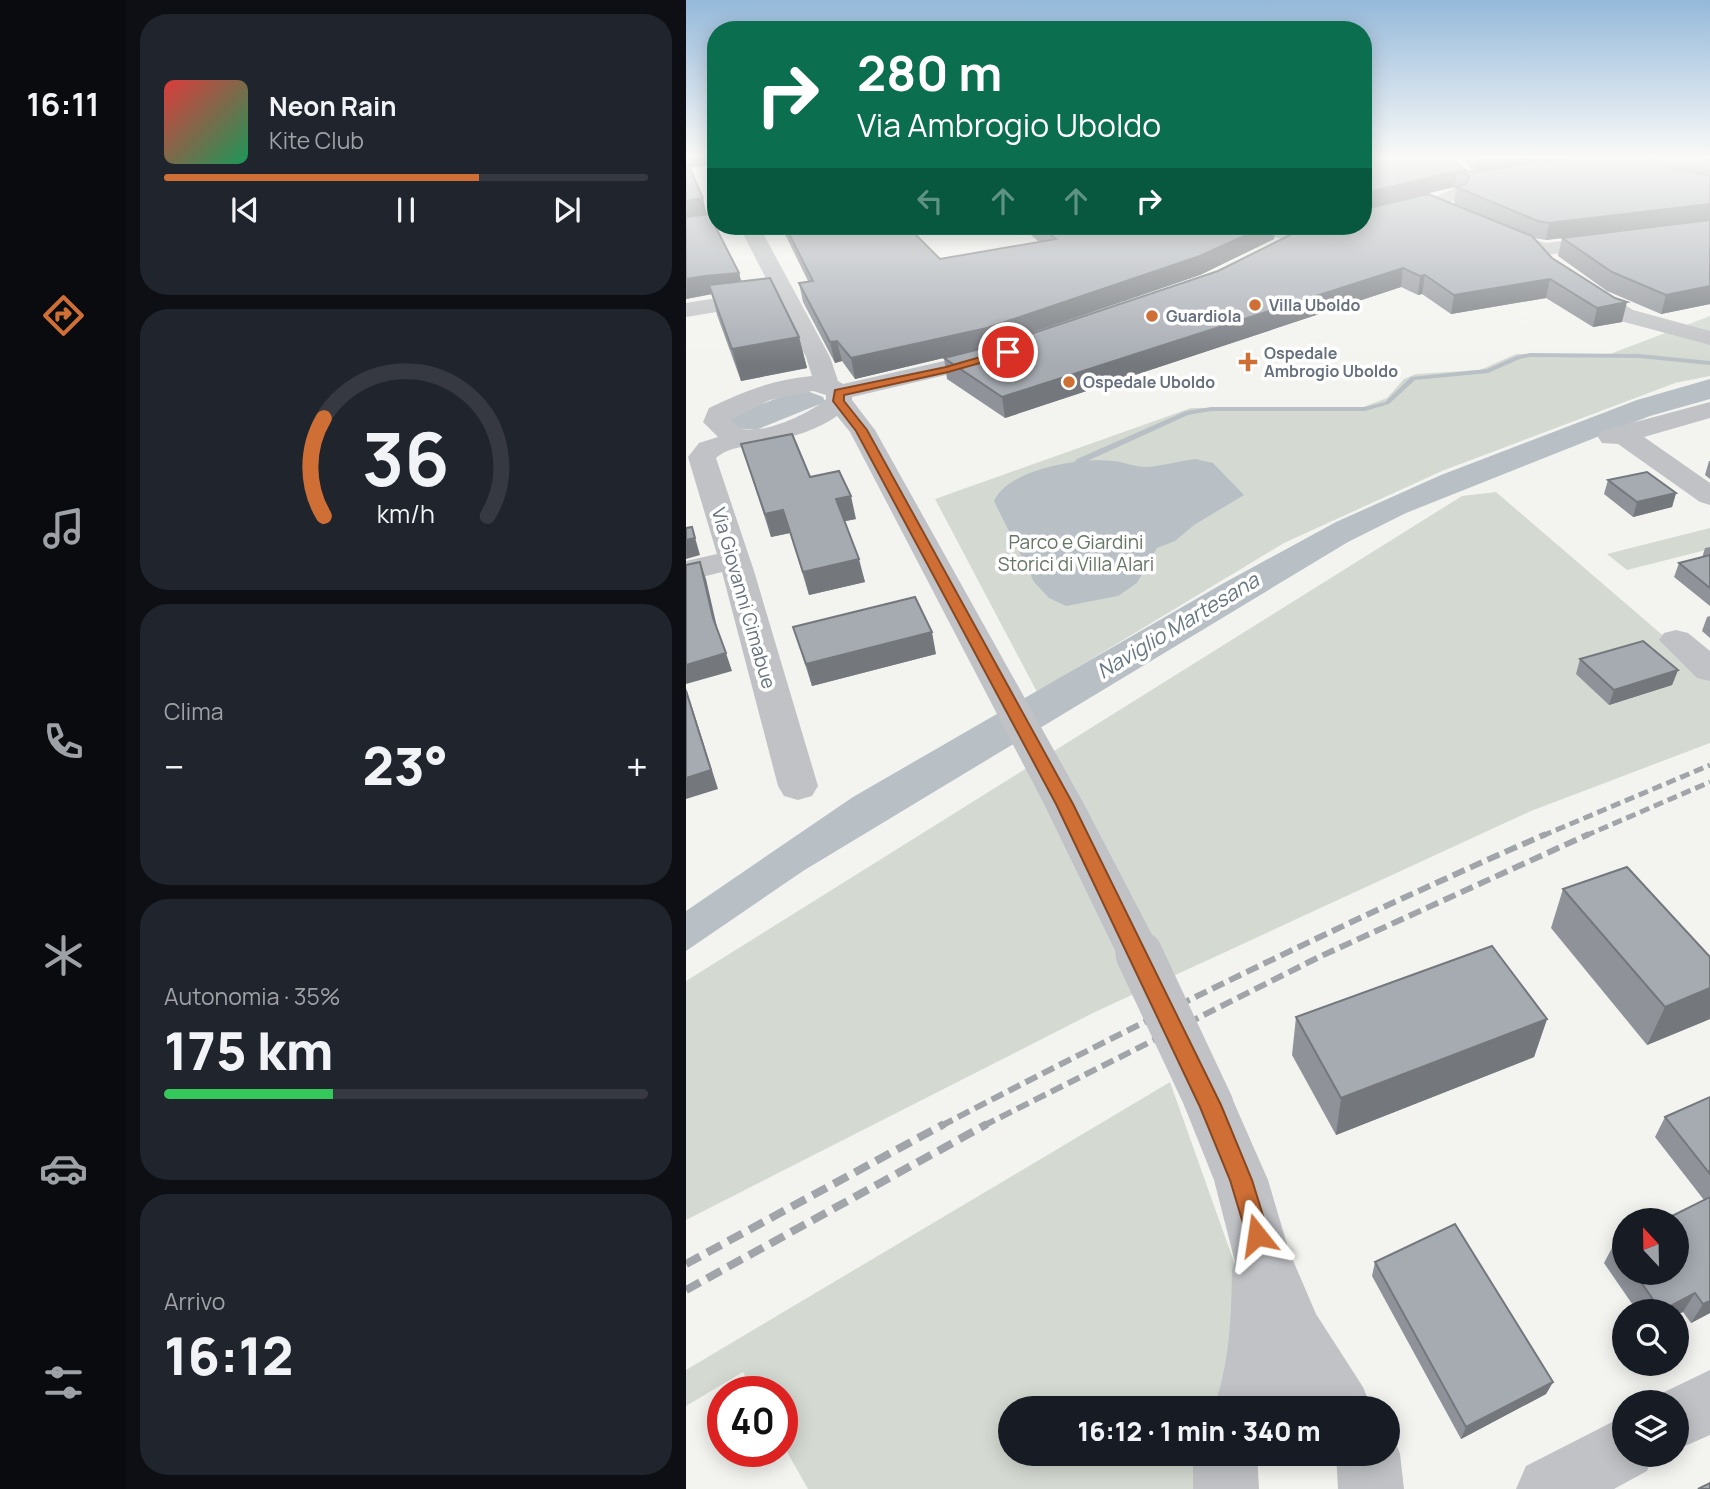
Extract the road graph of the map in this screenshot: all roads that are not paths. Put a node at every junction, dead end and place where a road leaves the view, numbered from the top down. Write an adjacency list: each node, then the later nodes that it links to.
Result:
1 (1481, 225): 8 (street)
2 (1710, 228): 8 (street)
3 (754, 235): 9 (street)
4 (1300, 235): 6 (street)
5 (1309, 235): 6 (street)
6 (1306, 236): 7 (street)
7 (1273, 251)
8 (1555, 263): 11 (street)
9 (785, 294): 10 (street); 13 (street)
10 (686, 310)
11 (1710, 338)
12 (1021, 348): 13 (street)
13 (827, 391): 15 (street); 16 (street); 17 (street)
14 (1710, 410): 18 (street)
15 (816, 417): 16 (street); 17 (street)
16 (862, 430): 24 (street, bridge)
17 (742, 437): 19 (street, Via Giovanni Cimabue)
18 (1710, 496)
19 (734, 559): 20 (street); 23 (street, Via Giovanni Cimabue)
20 (686, 571)
21 (1676, 640): 22 (street)
22 (1710, 670)
23 (798, 786)
24 (1261, 1254): 25 (street); 28 (street)
25 (1250, 1396)
26 (1266, 1396): 27 (street)
27 (1316, 1396)
28 (1332, 1396)
29 (1710, 1401): 30 (street)
30 (1689, 1412)
31 (1612, 1455): 34 (street)
32 (1225, 1466): 33 (street)
33 (1226, 1489)
34 (1549, 1489)

